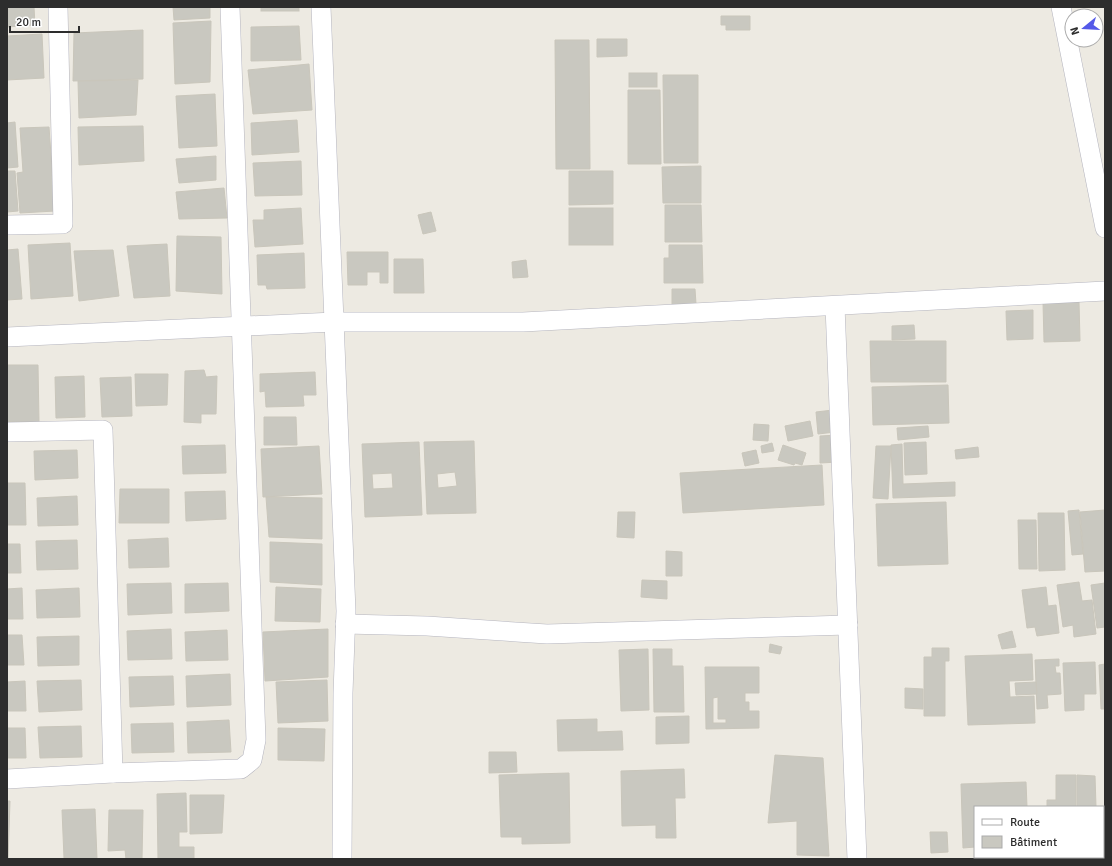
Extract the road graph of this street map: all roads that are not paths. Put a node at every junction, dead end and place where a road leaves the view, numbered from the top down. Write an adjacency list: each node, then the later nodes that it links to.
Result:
1 (58, 7): 5 (street)
2 (230, 7): 10 (street)
3 (321, 7): 9 (street)
4 (1062, 7): 6 (street)
5 (7, 225)
6 (1105, 228)
7 (1105, 291): 8 (street)
8 (835, 306): 9 (street); 14 (street)
9 (334, 322): 10 (street); 13 (street)
10 (241, 326): 11 (street); 15 (street)
11 (7, 337)
12 (7, 432): 15 (street)
13 (345, 624): 14 (street); 17 (street)
14 (848, 625): 18 (street)
15 (113, 773): 16 (street)
16 (7, 779)
17 (342, 859)
18 (857, 859)

